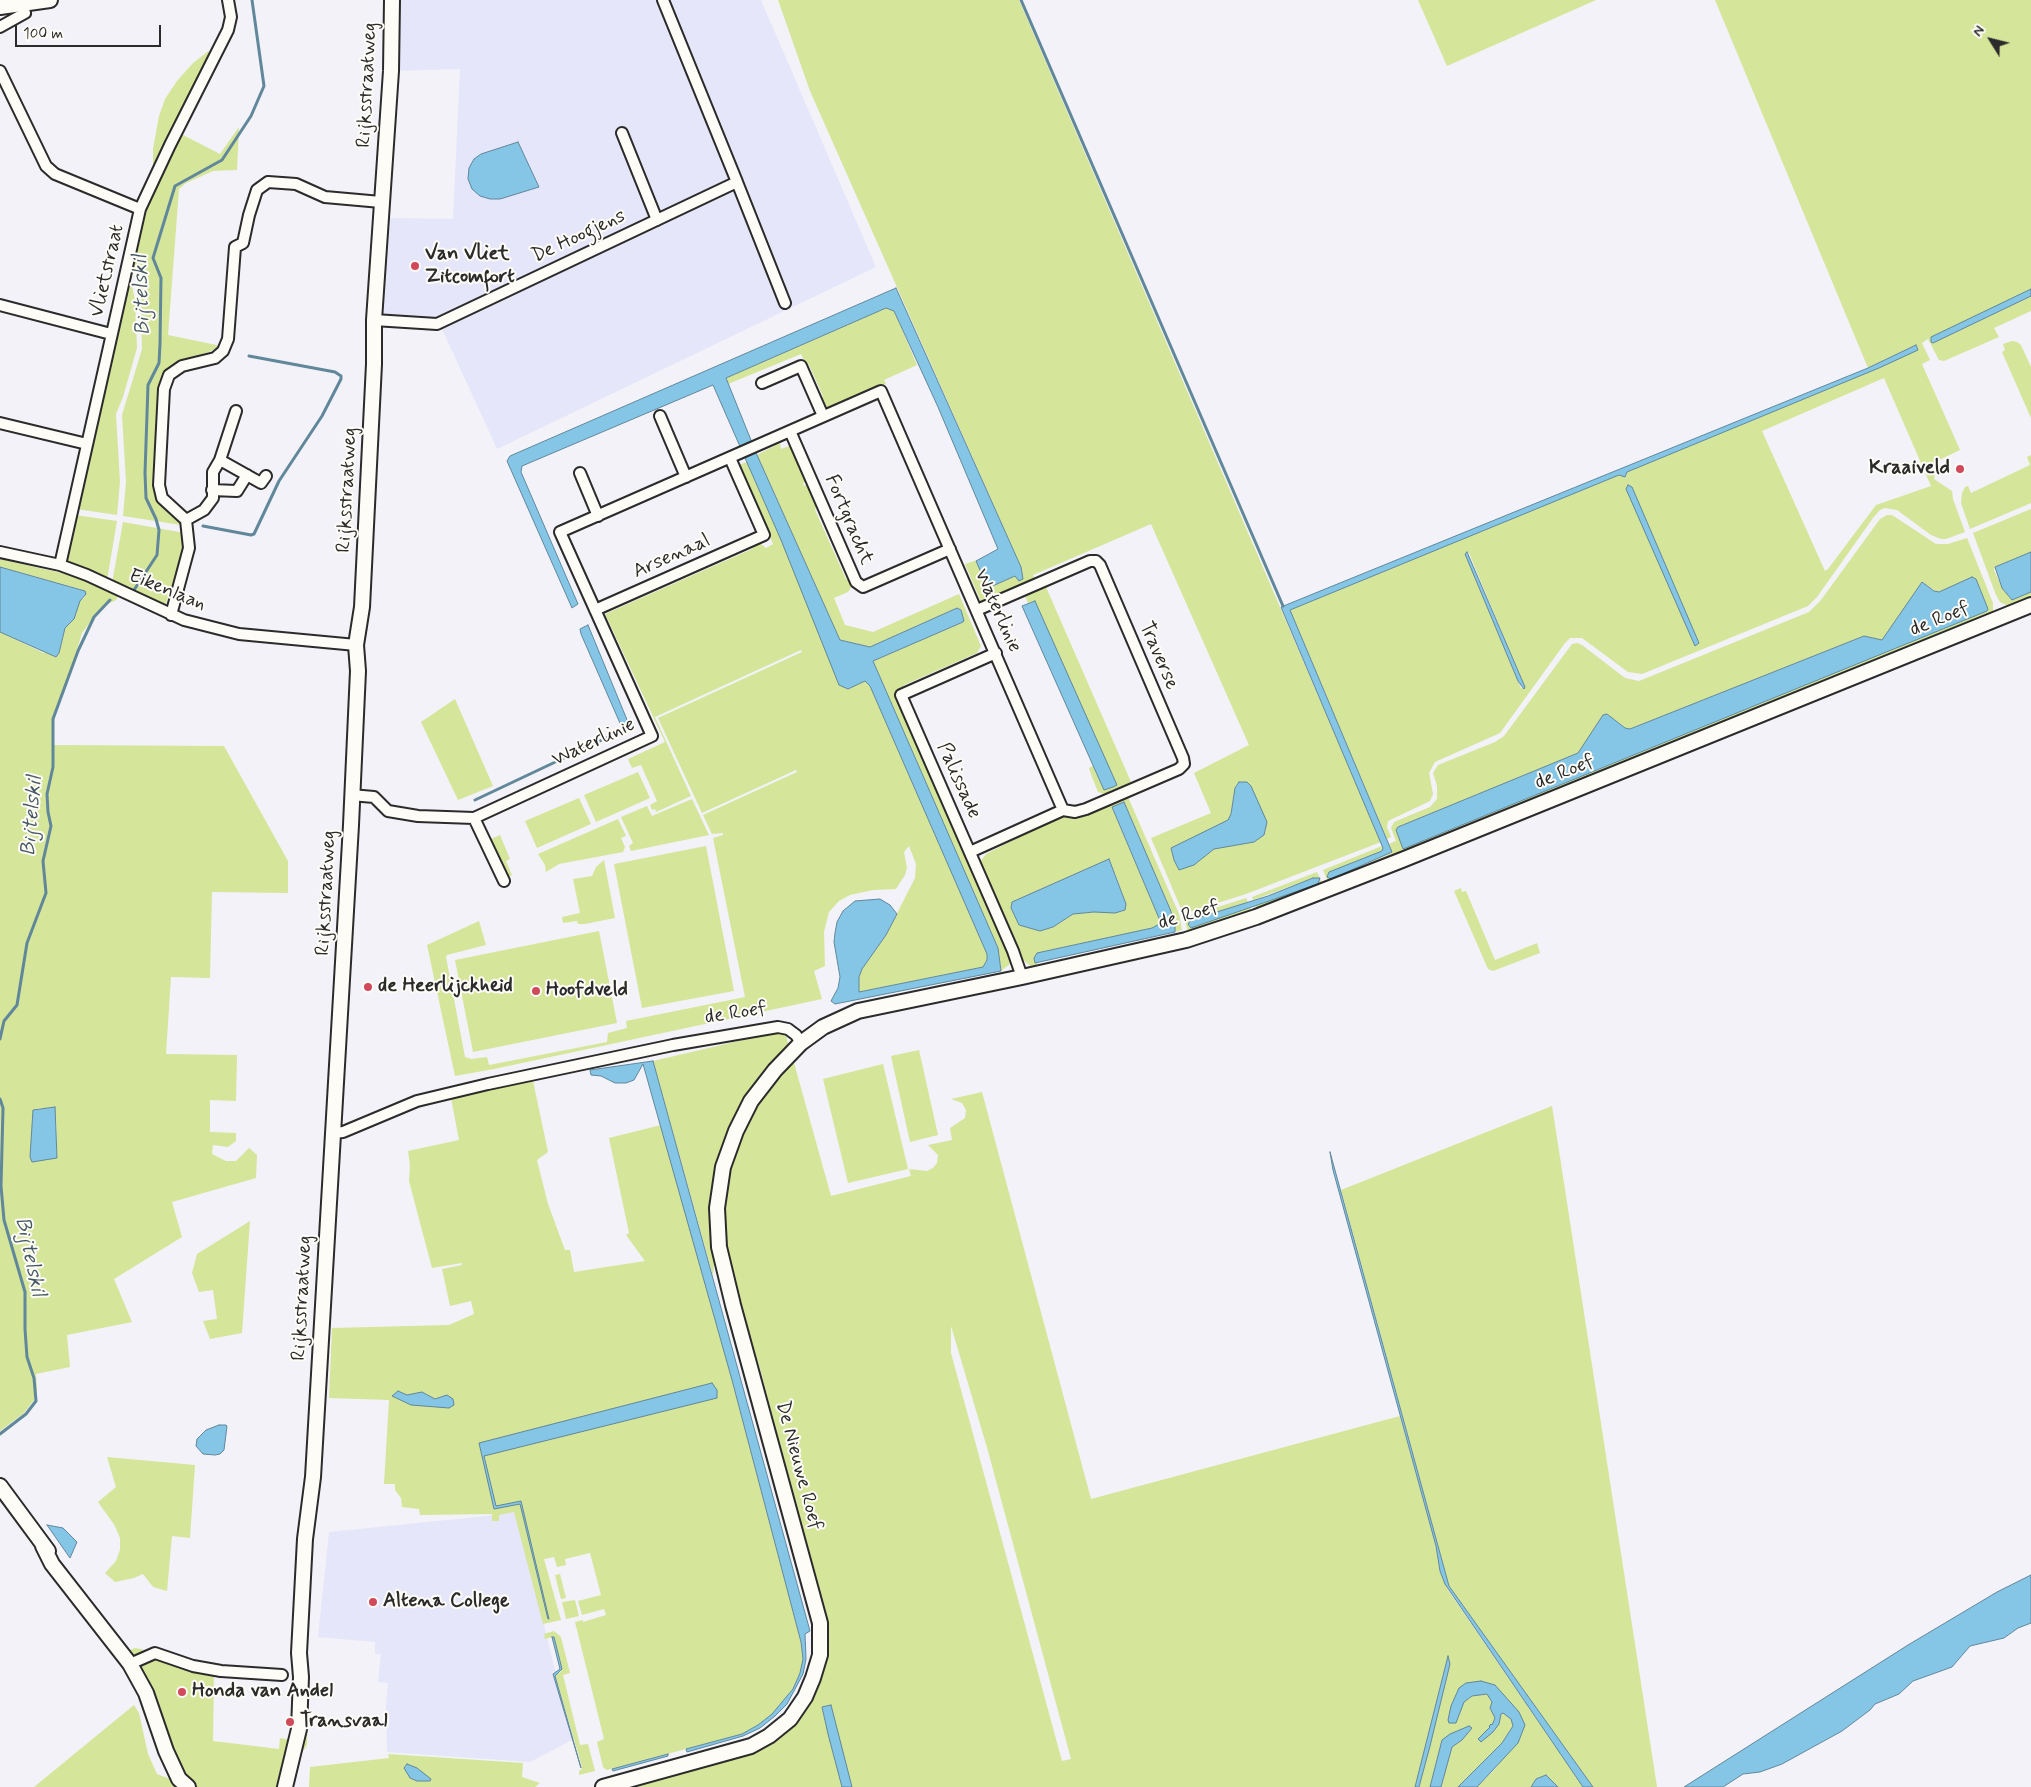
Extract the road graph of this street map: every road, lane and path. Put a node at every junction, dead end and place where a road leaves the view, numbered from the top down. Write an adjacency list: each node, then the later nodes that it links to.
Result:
1 (49, 0): 5 (street)
2 (228, 0): 12 (street, Vlietstraat)
3 (392, 0): 11 (street, Rijksstraatweg)
4 (662, 0): 10 (street)
5 (22, 4): 6 (street); 7 (street)
6 (0, 7)
7 (0, 27)
8 (0, 71): 12 (street)
9 (622, 133): 13 (street, De Hoogjens)
10 (737, 182): 13 (street, De Hoogjens); 14 (street)
11 (381, 202): 16 (street, Rijksstraatweg); 33 (street)
12 (140, 209): 17 (street, Vlietstraat)
13 (657, 220): 16 (street, De Hoogjens)
14 (784, 303)
15 (0, 305): 17 (street)
16 (374, 320): 41 (street, Rijksstraatweg)
17 (111, 334): 24 (street, Vlietstraat)
18 (762, 383): 21 (street)
19 (236, 411): 26 (street)
20 (660, 416): 30 (street)
21 (823, 416): 23 (street, Waterlinie); 34 (street, Waterlinie)
22 (0, 423): 24 (street)
23 (790, 431): 25 (street, Waterlinie); 34 (street, Fortgracht)
24 (87, 444): 36 (street, Vlietstraat)
25 (734, 456): 30 (street, Waterlinie); 38 (street, Arsenaal)
26 (220, 460): 28 (street); 31 (street)
27 (580, 473): 32 (street)
28 (247, 475): 29 (street); 31 (street)
29 (266, 476)
30 (686, 477): 32 (street, Waterlinie)
31 (212, 490): 33 (street)
32 (598, 516): 38 (street, Waterlinie)
33 (186, 520): 40 (street)
34 (950, 548): 39 (street, Waterlinie)
35 (0, 552): 36 (street, Eikenlaan)
36 (60, 565): 40 (street, Eikenlaan)
37 (2031, 605): 48 (street, de Roef)
38 (595, 610): 45 (street, Waterlinie)
39 (977, 610): 42 (street, Waterlinie); 44 (street, Traverse)
40 (171, 615): 41 (street, Eikenlaan)
41 (356, 645): 43 (street, Rijksstraatweg)
42 (996, 653): 44 (street, Waterlinie); 46 (street, Palissade)
43 (351, 795): 45 (street, Waterlinie); 50 (street, Rijksstraatweg)
44 (1063, 810): 46 (street)
45 (474, 818): 47 (street)
46 (970, 852): 48 (street, Palissade)
47 (504, 881)
48 (1022, 977): 49 (street, de Roef)
49 (800, 1043): 50 (street, de Roef); 56 (street, De Nieuwe Roef)
50 (333, 1133): 55 (street, Rijksstraatweg)
51 (0, 1486): 52 (street)
52 (130, 1664): 53 (street); 54 (street)
53 (282, 1675)
54 (188, 1787)
55 (285, 1787)
56 (603, 1787)

